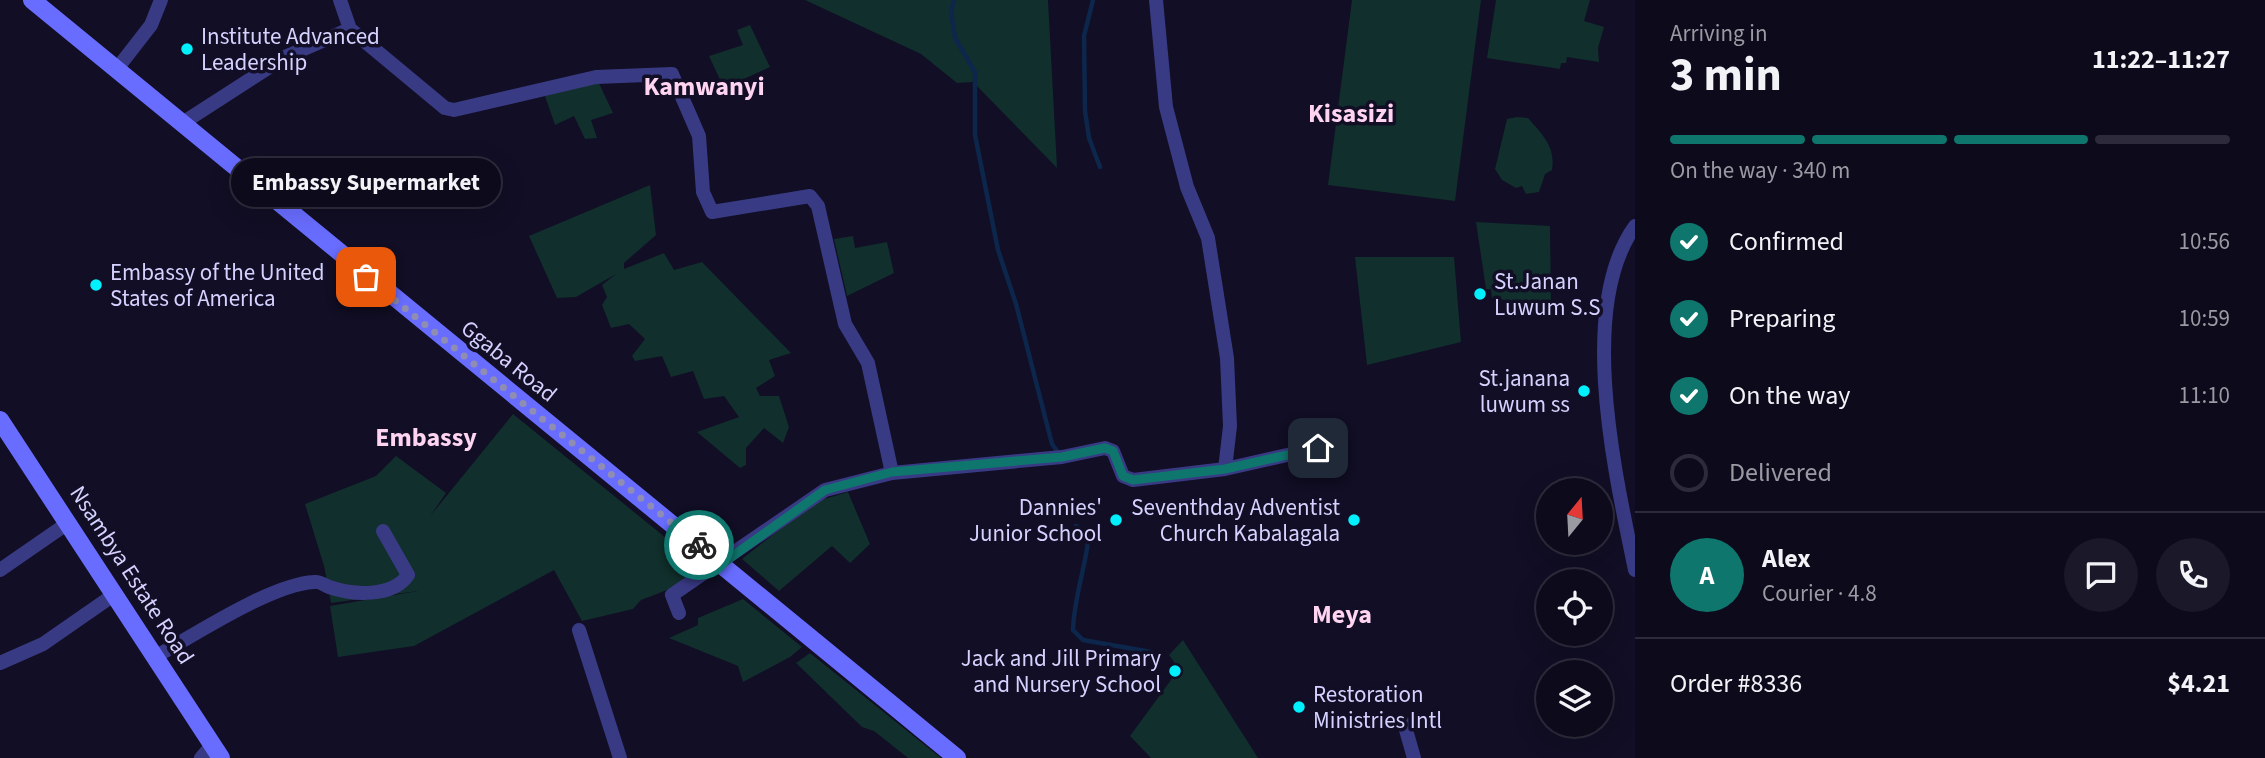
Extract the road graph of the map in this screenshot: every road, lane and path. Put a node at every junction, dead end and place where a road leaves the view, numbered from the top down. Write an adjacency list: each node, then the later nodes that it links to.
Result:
1 (32, 0): 6 (main road, Ggaba Road)
2 (161, 0): 6 (street)
3 (340, 0): 5 (street)
4 (1156, 0): 11 (street)
5 (350, 29): 7 (street); 12 (street)
6 (116, 70): 7 (main road, Ggaba Road)
7 (181, 124): 15 (main road, Ggaba Road)
8 (1635, 226): 17 (street)
9 (0, 420): 13 (main road, Nsambya Estate Road)
10 (1318, 448): 11 (street)
11 (1225, 469): 12 (street)
12 (892, 472): 15 (street)
13 (68, 523): 16 (street); 18 (main road, Nsambya Estate Road)
14 (383, 531): 21 (street)
15 (723, 563): 19 (street); 25 (main road, Ggaba Road)
16 (0, 570)
17 (1635, 570)
18 (115, 594): 21 (main road, Nsambya Estate Road); 22 (street)
19 (679, 613)
20 (579, 631): 26 (street)
21 (155, 657): 24 (main road, Nsambya Estate Road)
22 (0, 663)
23 (1404, 723): 27 (street)
24 (211, 753)
25 (946, 755)
26 (620, 758)
27 (1414, 758)

